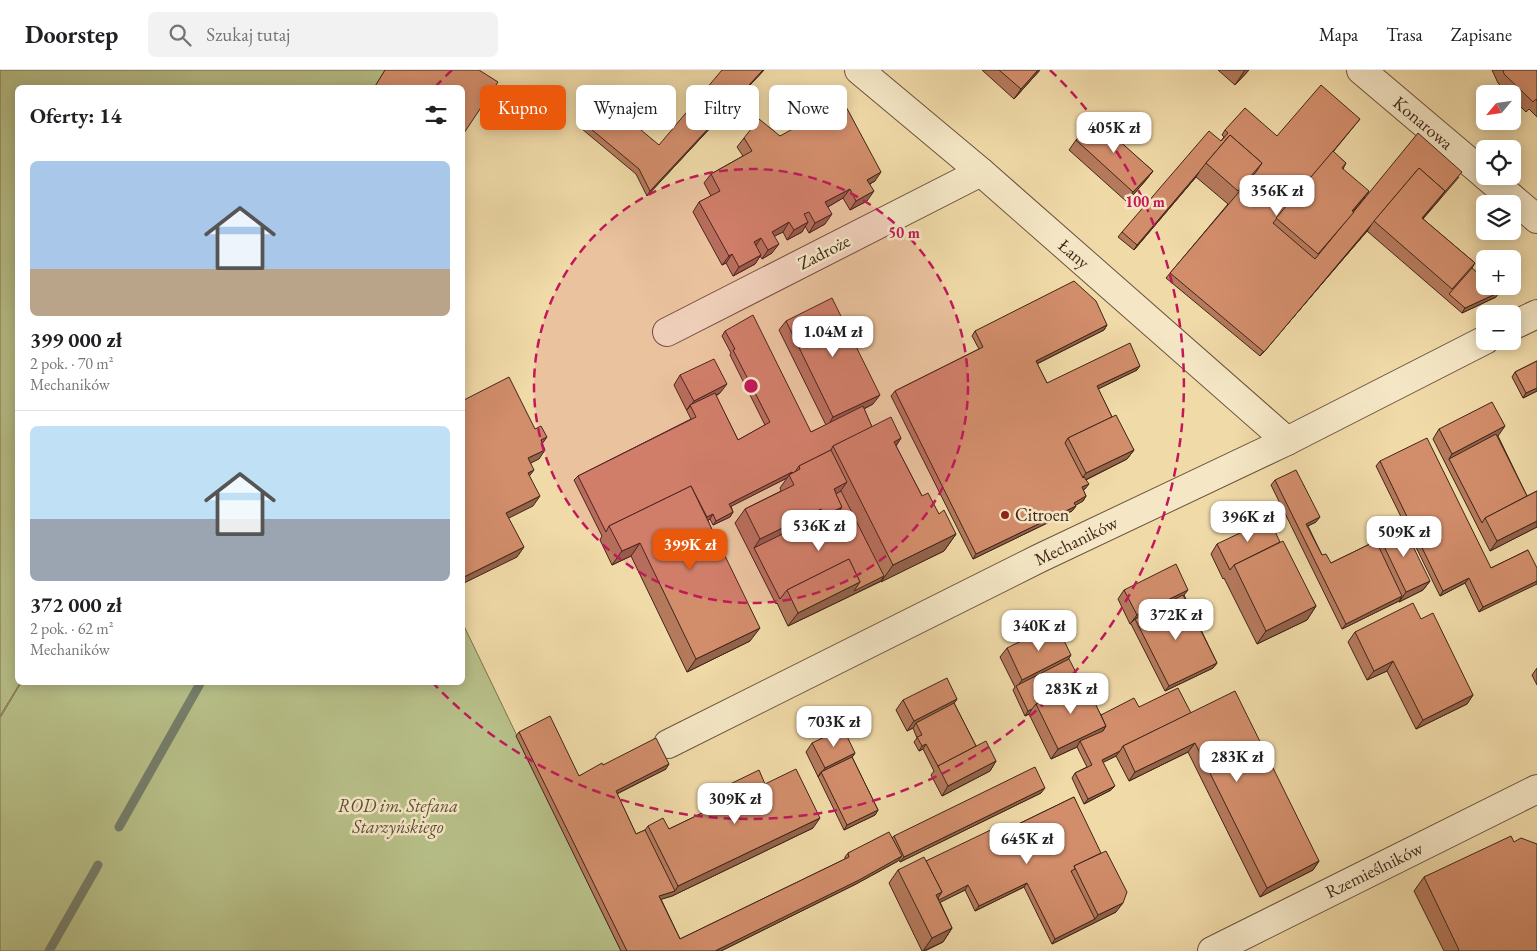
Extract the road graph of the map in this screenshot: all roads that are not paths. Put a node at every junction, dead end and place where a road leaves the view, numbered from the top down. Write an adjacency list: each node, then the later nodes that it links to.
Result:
1 (860, 70): 4 (street, Łany)
2 (1361, 70): 3 (street, Konarowa)
3 (1476, 168)
4 (981, 172): 9 (street, Zadroże); 11 (street, Łany)
5 (1497, 185): 6 (street, Konarowa)
6 (1537, 219)
7 (1537, 314): 8 (street)
8 (1521, 322)
9 (668, 332)
10 (1476, 345): 11 (street, Mechaników)
11 (1287, 441): 12 (street, Mechaników)
12 (668, 744)
13 (1537, 789): 14 (street, Rzemieślników)
14 (1212, 951)

